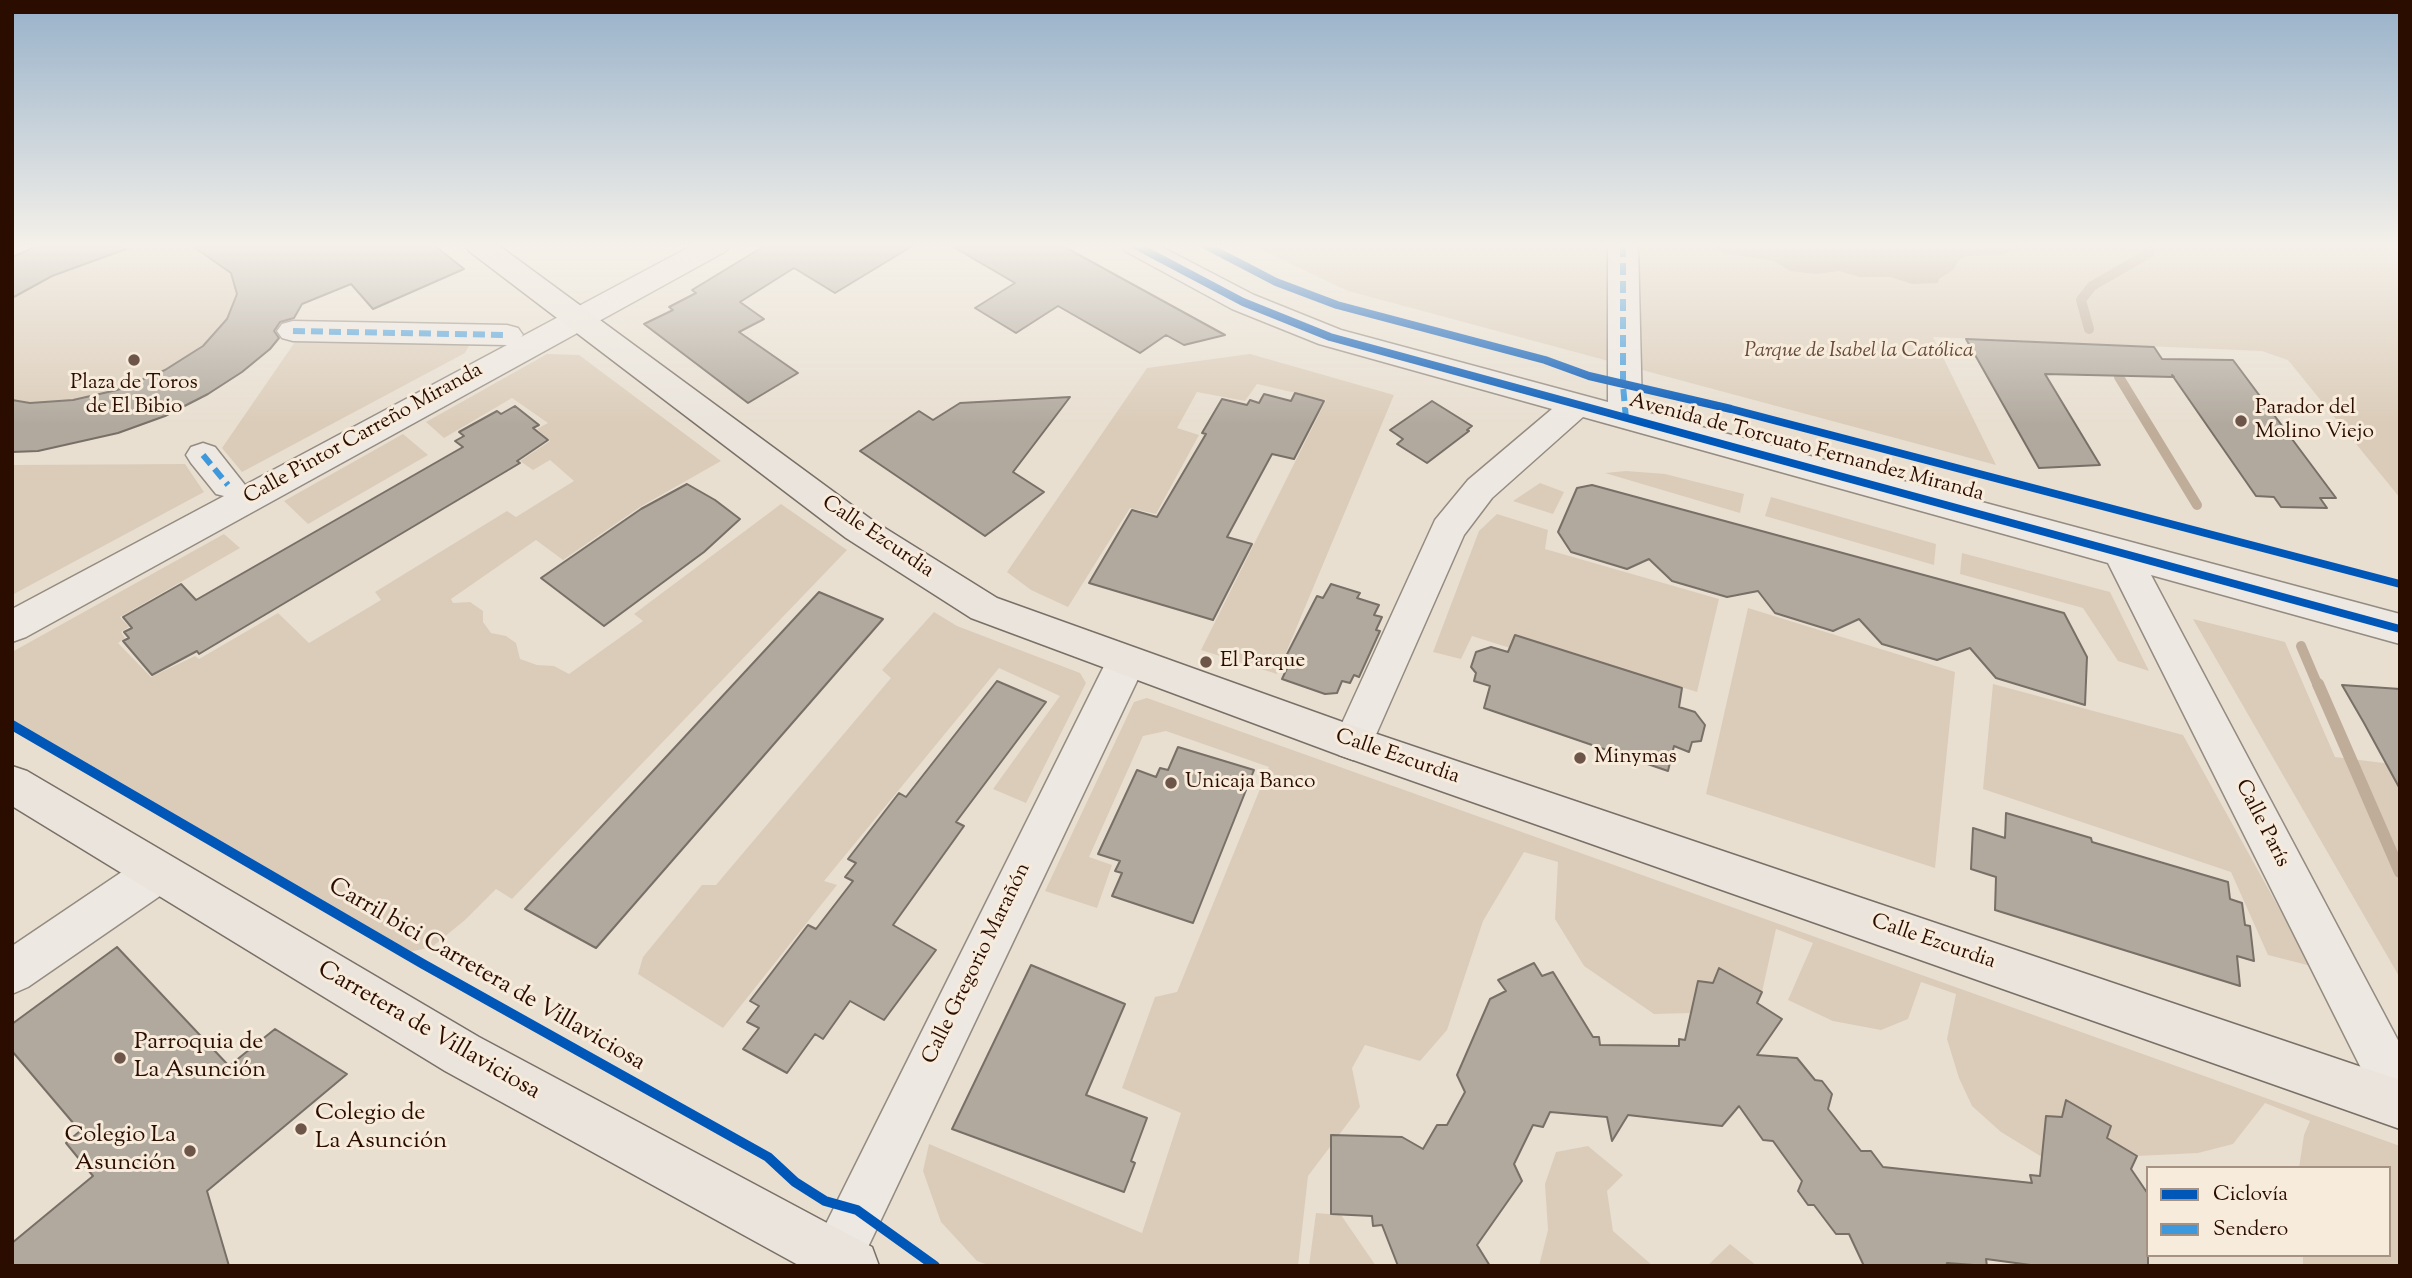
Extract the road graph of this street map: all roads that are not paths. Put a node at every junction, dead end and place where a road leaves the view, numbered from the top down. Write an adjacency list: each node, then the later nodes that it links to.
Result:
1 (559, 305): 5 (main road, Calle Ezcurdia)
2 (605, 305): 5 (street, Calle Pintor Carreño Miranda)
3 (1250, 305): 8 (street, Avenida de Torcuato Fernandez Miranda)
4 (1623, 305): 9 (street)
5 (578, 319): 13 (street, Calle Pintor Carreño Miranda); 15 (main road, Calle Ezcurdia)
6 (293, 331): 7 (street)
7 (507, 335)
8 (1577, 405): 9 (street, Avenida de Torcuato Fernandez Miranda); 16 (street)
9 (1626, 419): 12 (street, Avenida de Torcuato Fernandez Miranda)
10 (203, 454): 11 (street)
11 (228, 485)
12 (2122, 554): 14 (street, Avenida de Torcuato Fernandez Miranda); 20 (street, Calle París)
13 (12, 627)
14 (2400, 629)
15 (1126, 662): 16 (main road, Calle Ezcurdia); 22 (street, Calle Gregorio Marañón)
16 (1353, 743): 21 (main road, Calle Ezcurdia)
17 (12, 784): 18 (main road, Carretera de Villaviciosa)
18 (157, 873): 19 (street); 22 (main road, Carretera de Villaviciosa)
19 (12, 972)
20 (2400, 1095)
21 (2400, 1105)
22 (840, 1263)

